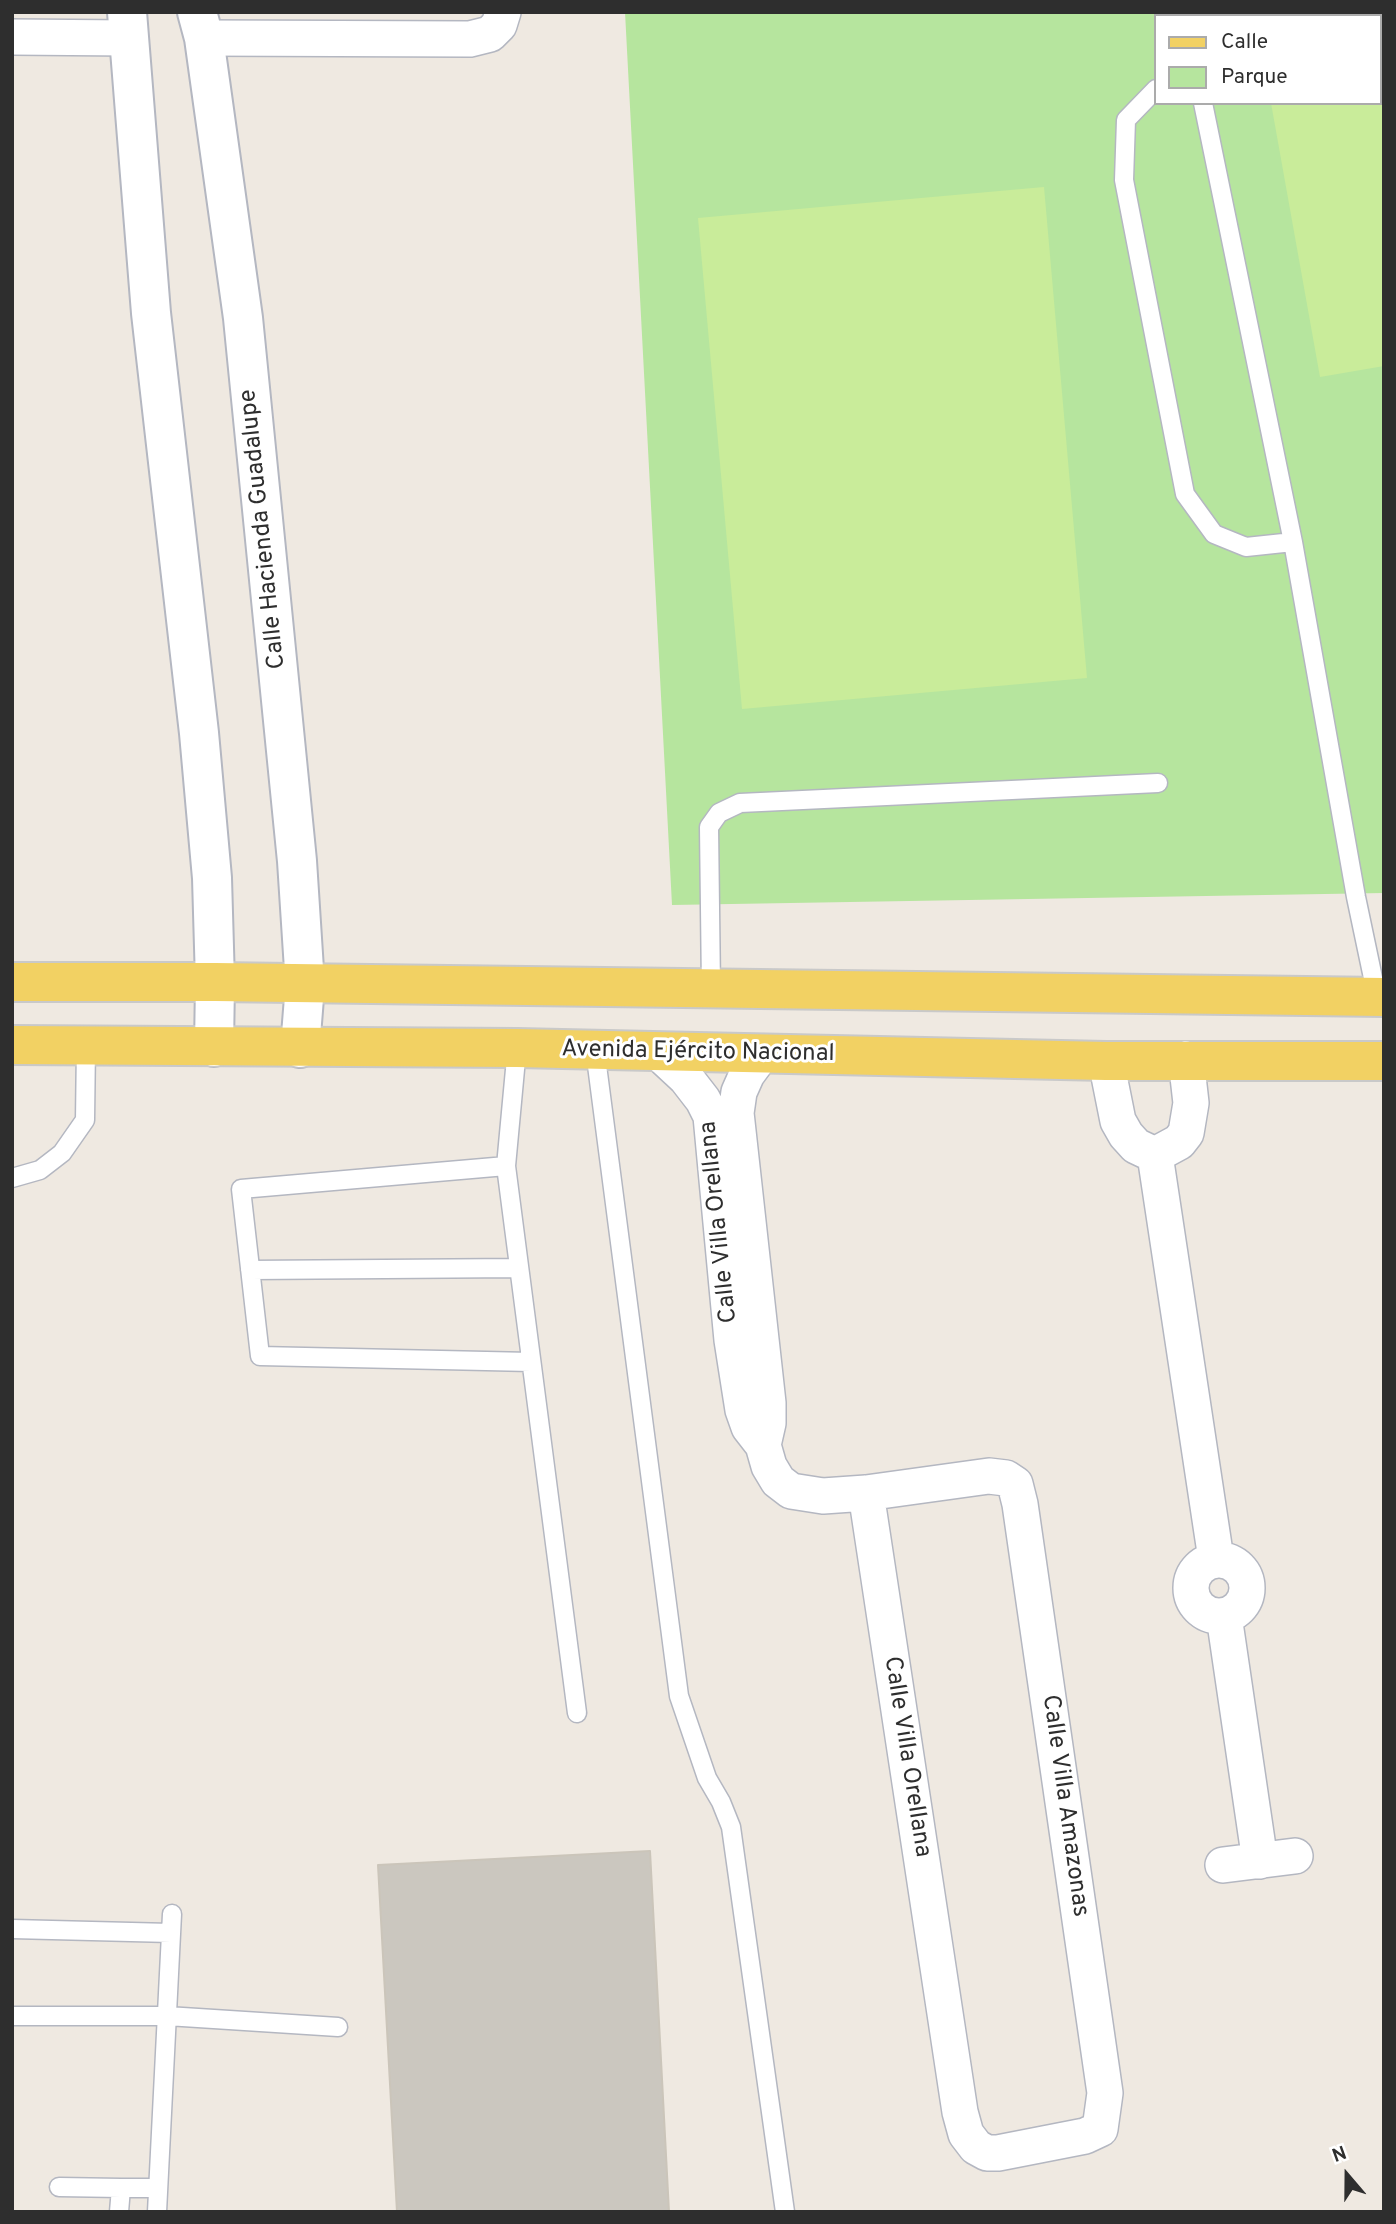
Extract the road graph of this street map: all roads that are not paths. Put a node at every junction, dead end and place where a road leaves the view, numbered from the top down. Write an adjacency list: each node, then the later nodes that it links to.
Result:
1 (503, 12): 3 (street)
2 (128, 25): 4 (street); 10 (street)
3 (201, 25): 11 (street, Calle Hacienda Guadalupe)
4 (12, 37)
5 (1154, 91): 7 (lane)
6 (1203, 105): 7 (lane)
7 (1293, 542): 13 (lane)
8 (1158, 783): 12 (lane)
9 (12, 982): 10 (main road)
10 (215, 982): 11 (main road); 16 (street)
11 (305, 985): 12 (main road); 17 (street, Calle Hacienda Guadalupe)
12 (711, 989): 13 (main road)
13 (1380, 997)
14 (12, 1045): 15 (main road, Avenida Ejército Nacional)
15 (86, 1045): 16 (main road, Avenida Ejército Nacional); 28 (lane)
16 (214, 1047): 17 (main road, Avenida Ejército Nacional)
17 (300, 1048): 18 (main road, Avenida Ejército Nacional)
18 (517, 1048): 19 (main road, Avenida Ejército Nacional); 27 (lane)
19 (595, 1050): 20 (main road, Avenida Ejército Nacional); 49 (lane)
20 (658, 1052): 21 (main road, Avenida Ejército Nacional); 25 (street, Calle Villa Orellana)
21 (761, 1055): 23 (main road, Avenida Ejército Nacional); 25 (street, Calle Villa Orellana)
22 (1186, 1059): 23 (main road, Avenida Ejército Nacional); 24 (main road, Avenida Ejército Nacional); 26 (street)
23 (1106, 1061): 26 (street)
24 (1384, 1061)
25 (724, 1115): 32 (street, Calle Villa Orellana)
26 (1155, 1155): 35 (street)
27 (506, 1166): 29 (lane); 30 (lane)
28 (12, 1178)
29 (519, 1268): 30 (lane); 31 (lane)
30 (250, 1270): 31 (lane)
31 (531, 1362): 33 (lane)
32 (866, 1493): 43 (street, Calle Villa Orellana); 43 (street, Calle Villa Amazonas)
33 (577, 1713)
34 (1295, 1856): 35 (street)
35 (1260, 1861): 36 (street)
36 (1223, 1865)
37 (172, 1914): 39 (lane)
38 (12, 1929): 39 (lane)
39 (171, 1933): 41 (lane)
40 (12, 2016): 41 (lane)
41 (167, 2016): 42 (lane); 46 (lane)
42 (338, 2027)
43 (976, 2147)
44 (59, 2187): 45 (lane)
45 (121, 2188): 46 (lane); 47 (lane)
46 (158, 2188): 48 (lane)
47 (119, 2212)
48 (156, 2212)
49 (785, 2212)

